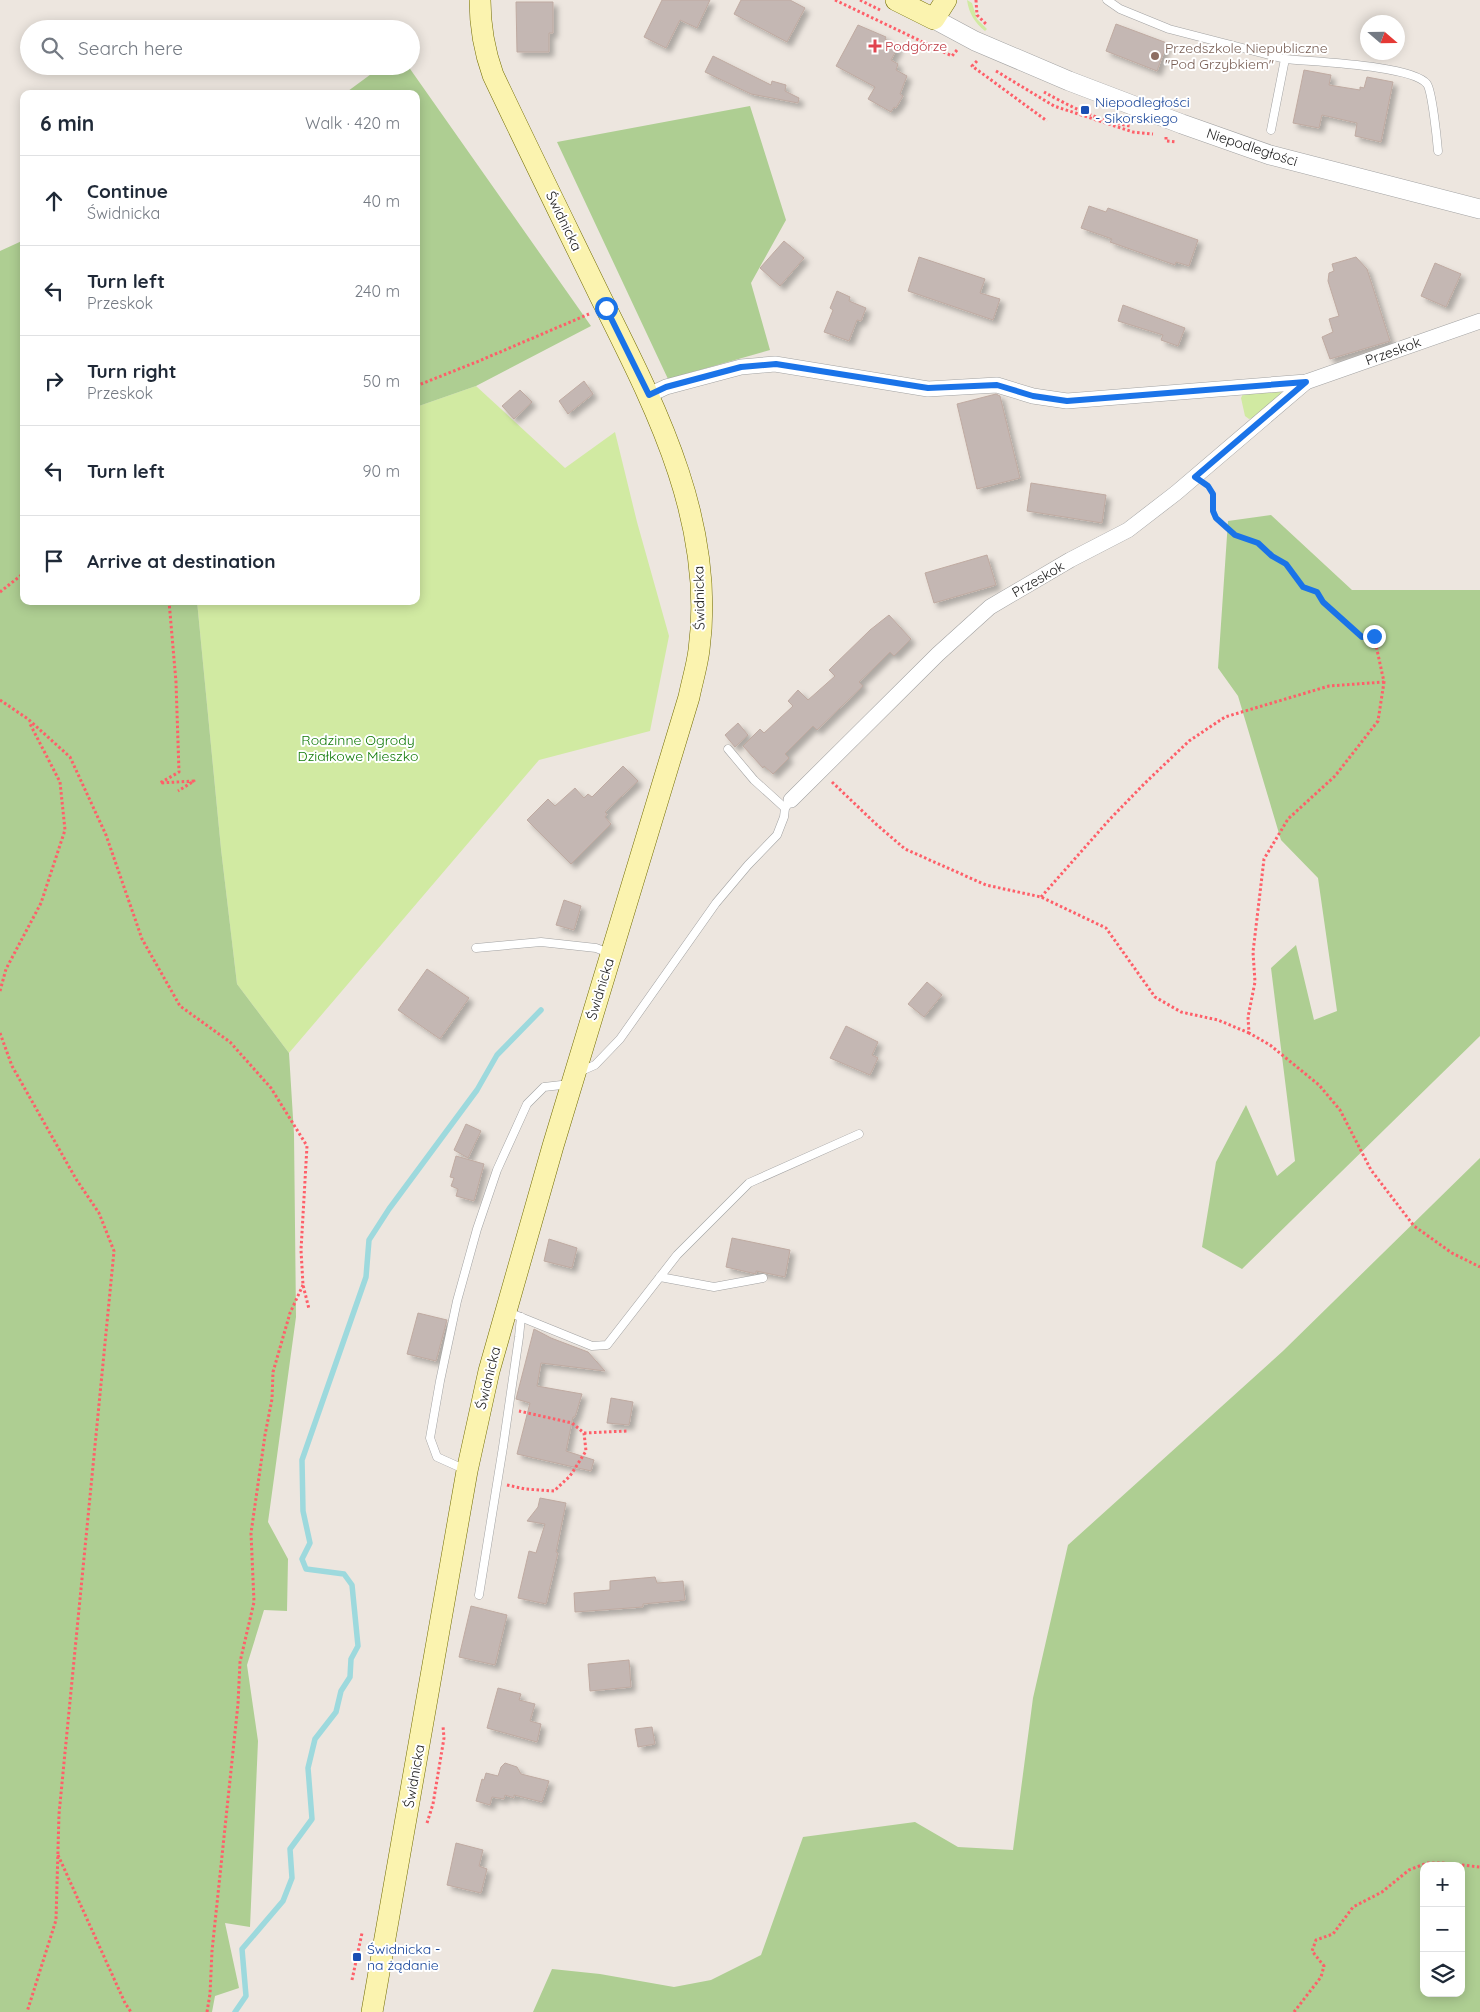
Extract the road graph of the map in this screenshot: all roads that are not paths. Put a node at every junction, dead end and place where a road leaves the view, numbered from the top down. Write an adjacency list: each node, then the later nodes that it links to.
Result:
1 (480, 0): 12 (main road, Świdnicka)
2 (896, 0): 5 (main road, Niepodległości)
3 (946, 0): 5 (main road)
4 (1107, 0): 6 (lane)
5 (934, 19): 9 (street, Niepodległości)
6 (1285, 59): 7 (lane); 8 (lane)
7 (1271, 130)
8 (1438, 151)
9 (1480, 209)
10 (1480, 321): 11 (street, Przeskok)
11 (1306, 382): 12 (street, Przeskok); 14 (street, Przeskok)
12 (649, 395): 16 (main road, Świdnicka)
13 (728, 749): 14 (lane)
14 (788, 804): 17 (lane)
15 (476, 948): 16 (lane)
16 (611, 954): 17 (main road, Świdnicka)
17 (574, 1079): 21 (main road, Świdnicka); 22 (lane)
18 (859, 1134): 19 (lane)
19 (660, 1277): 20 (lane); 21 (lane)
20 (763, 1278)
21 (513, 1314): 22 (main road, Świdnicka); 23 (lane)
22 (467, 1471): 24 (main road, Świdnicka)
23 (479, 1594)
24 (372, 2012)

